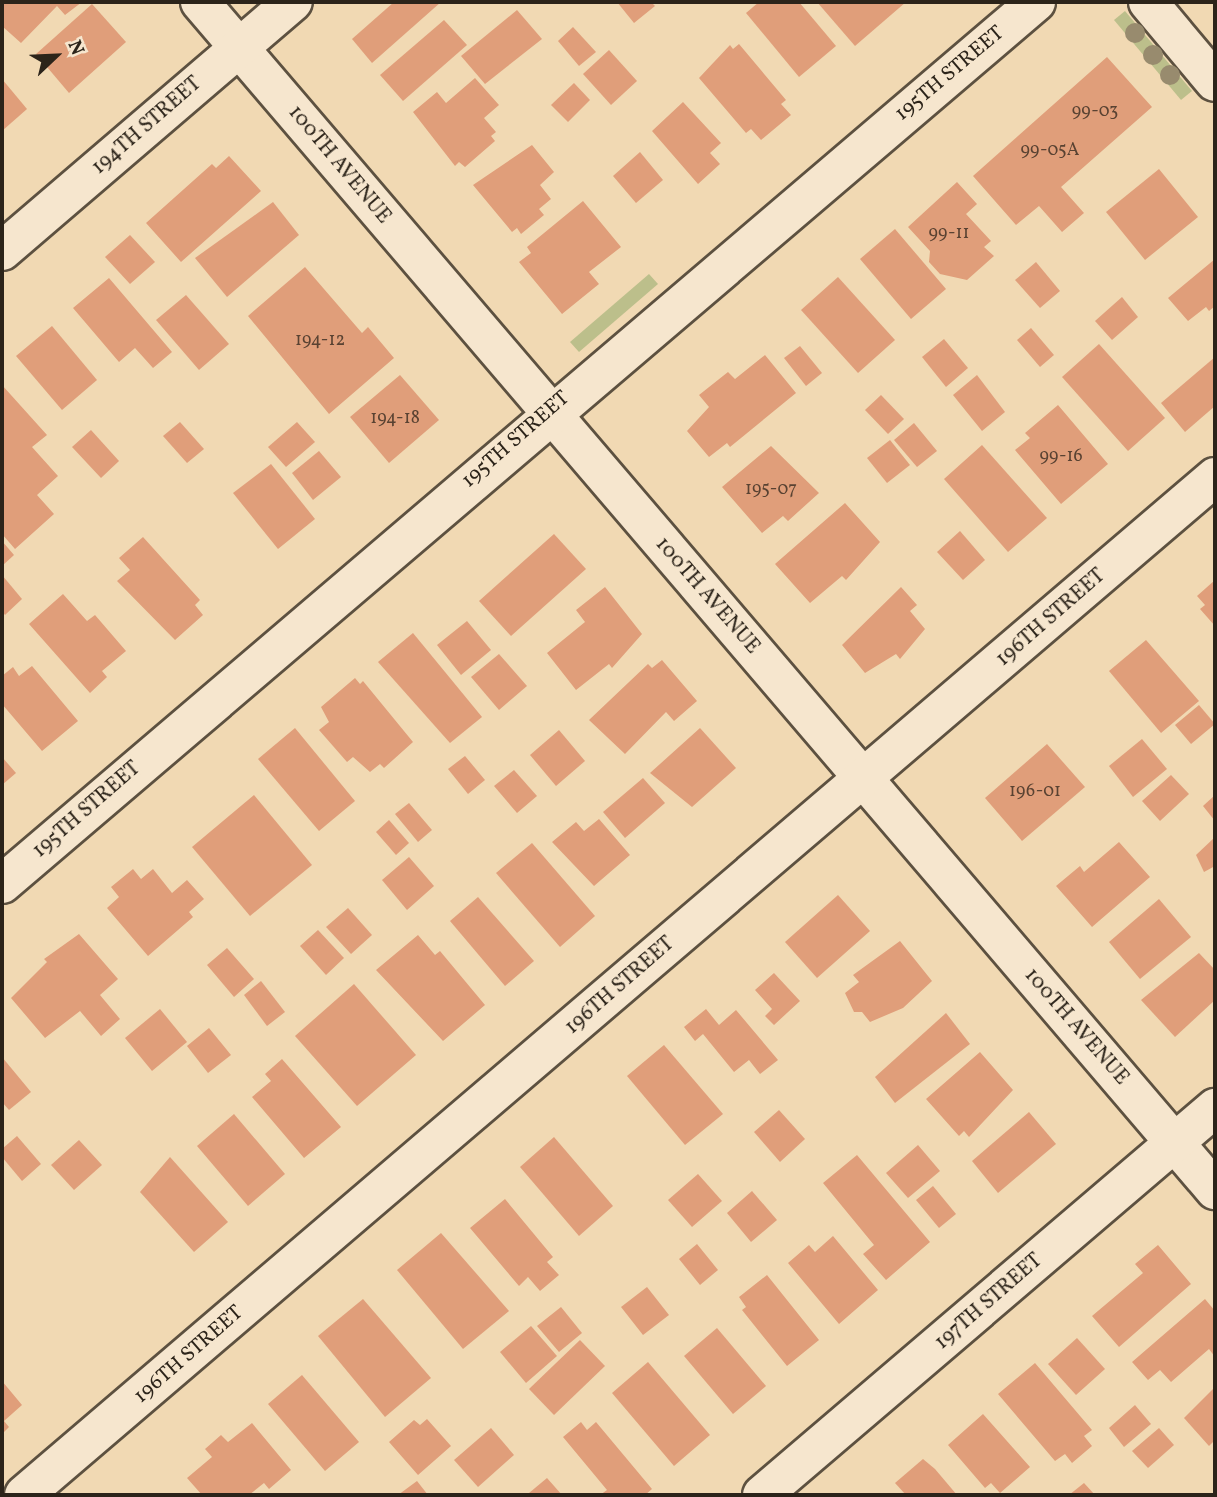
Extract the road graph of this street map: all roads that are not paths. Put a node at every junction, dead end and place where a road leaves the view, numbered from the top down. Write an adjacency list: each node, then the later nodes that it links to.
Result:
1 (200, 2): 5 (street, 100TH AVENUE)
2 (293, 2): 5 (street, 194TH STREET)
3 (1036, 2): 8 (street, 195TH STREET)
4 (1148, 2): 6 (street)
5 (239, 48): 7 (street, 194TH STREET); 8 (street, 100TH AVENUE)
6 (1215, 82)
7 (2, 251)
8 (549, 412): 10 (street, 100TH AVENUE); 11 (street, 195TH STREET)
9 (1215, 477): 10 (street, 196TH STREET)
10 (863, 778): 13 (street, 100TH AVENUE); 15 (street, 196TH STREET)
11 (2, 884)
12 (1215, 1108): 13 (street, 197TH STREET)
13 (1175, 1142): 14 (street, 100TH AVENUE); 16 (street, 197TH STREET)
14 (1215, 1190)
15 (24, 1495)
16 (762, 1495)

